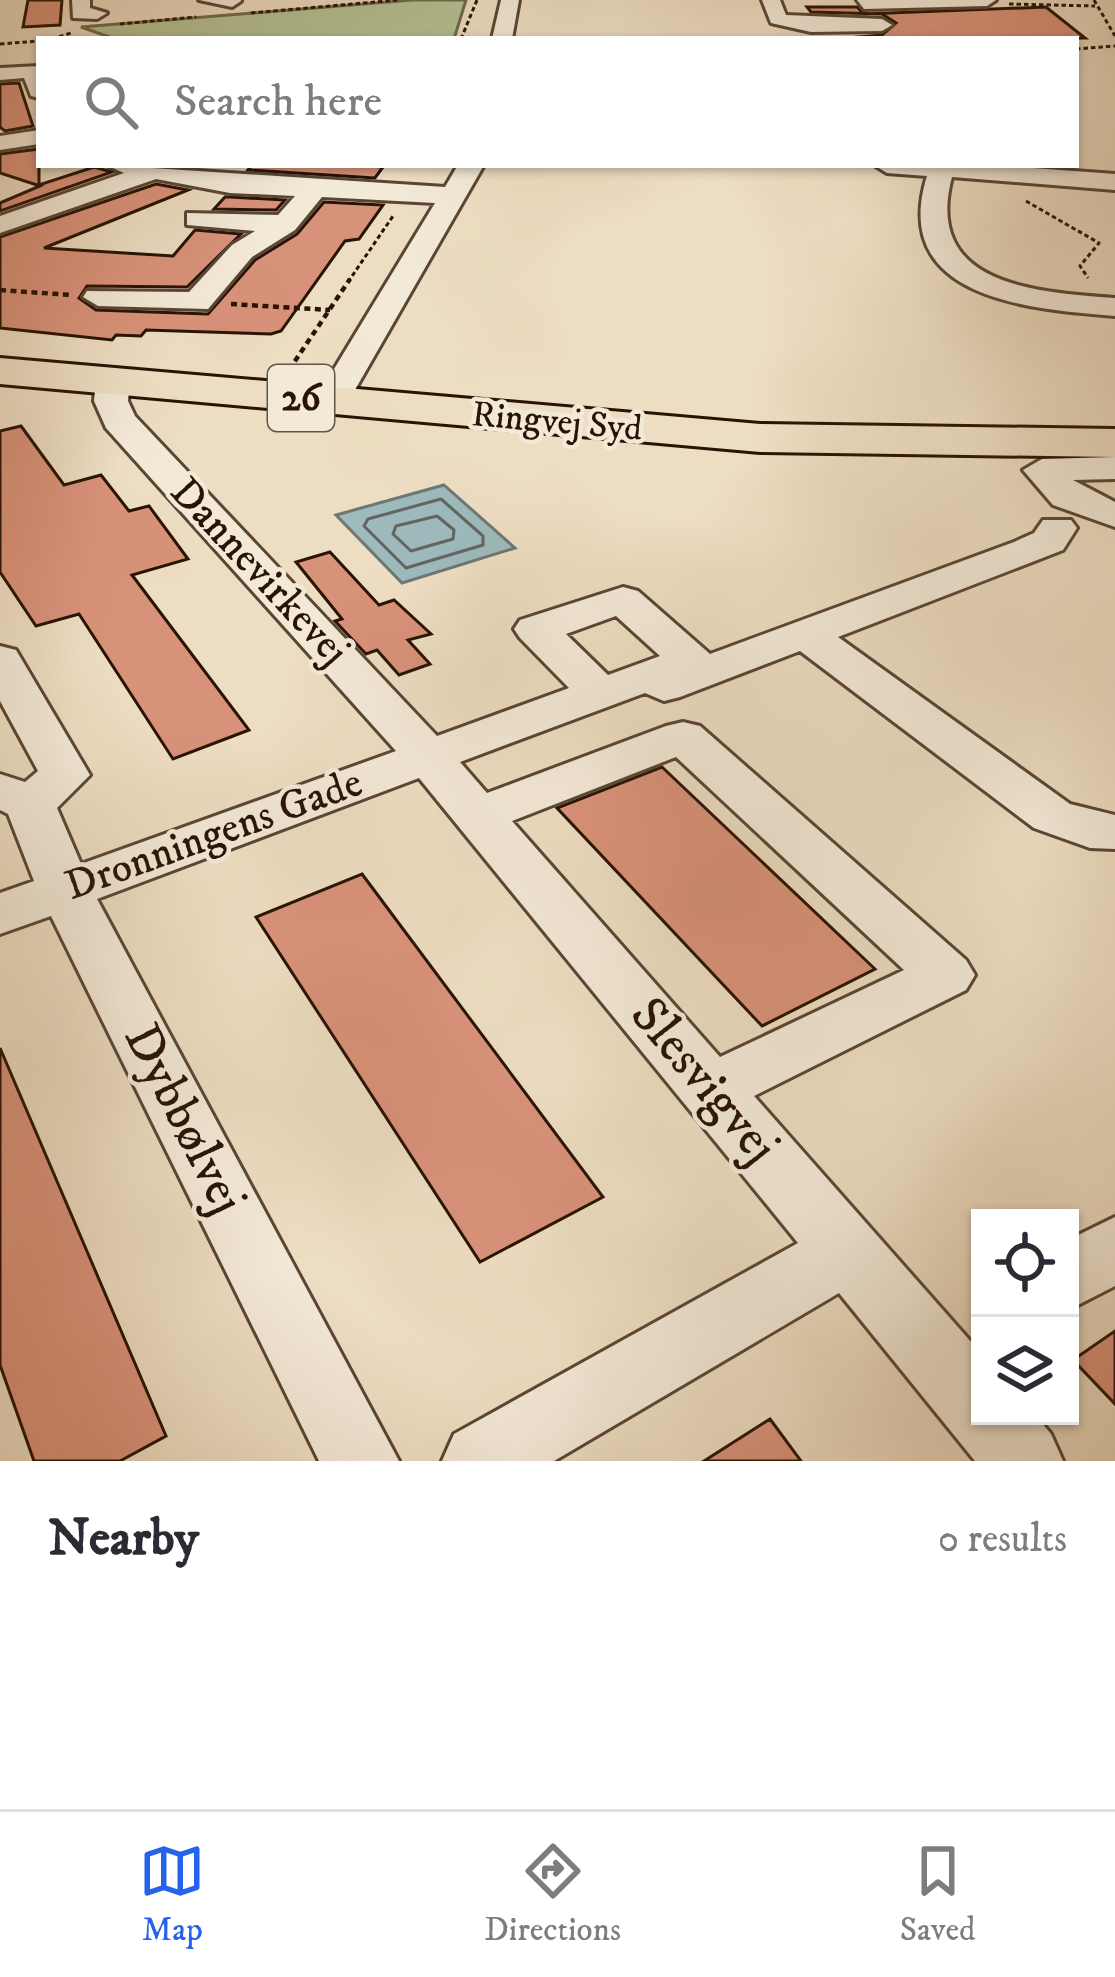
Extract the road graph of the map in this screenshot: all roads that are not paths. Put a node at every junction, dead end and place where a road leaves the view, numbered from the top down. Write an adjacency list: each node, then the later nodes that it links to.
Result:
1 (208, 0): 4 (street)
2 (510, 0): 8 (street)
3 (771, 0): 7 (street)
4 (232, 1)
5 (864, 1): 6 (street); 7 (street)
6 (988, 1)
7 (888, 32)
8 (503, 36)
9 (0, 74): 10 (street)
10 (32, 95)
11 (36, 137): 12 (street)
12 (0, 142)
13 (131, 168): 17 (street)
14 (470, 168): 21 (street)
15 (920, 168): 16 (street)
16 (942, 170): 18 (street); 26 (street)
17 (150, 173): 19 (street); 24 (street)
18 (1038, 173): 20 (street)
19 (308, 181): 21 (street); 23 (street)
20 (1115, 182)
21 (457, 196): 29 (street)
22 (197, 219): 23 (street)
23 (285, 224): 25 (street)
24 (0, 225)
25 (98, 297)
26 (1107, 297)
27 (0, 371): 28 (main road, Ringvej Syd / 26)
28 (113, 379): 29 (main road, Ringvej Syd / 26); 37 (street, Dannevirkevej)
29 (331, 401): 30 (main road, Ringvej Syd / 26)
30 (1115, 443)
31 (1115, 468): 32 (street)
32 (1115, 515)
33 (1057, 528): 34 (street)
34 (806, 634): 37 (street); 39 (street)
35 (0, 660): 38 (street)
36 (600, 693): 37 (street)
37 (449, 780): 40 (street, Dronningens Gade); 42 (street, Slesvigvej); 42 (street)
38 (15, 797): 40 (street, Dybbølvej)
39 (1115, 832)
40 (65, 890): 41 (street, Dronningens Gade); 48 (street, Dybbølvej)
41 (0, 914)
42 (711, 1089): 44 (street, Slesvigvej)
43 (1115, 1247): 45 (street)
44 (848, 1251): 46 (street, Slesvigvej); 49 (street)
45 (1079, 1272)
46 (971, 1381)
47 (1000, 1425): 50 (street, Slesvigvej)
48 (360, 1461)
49 (482, 1461)
50 (1024, 1461)

